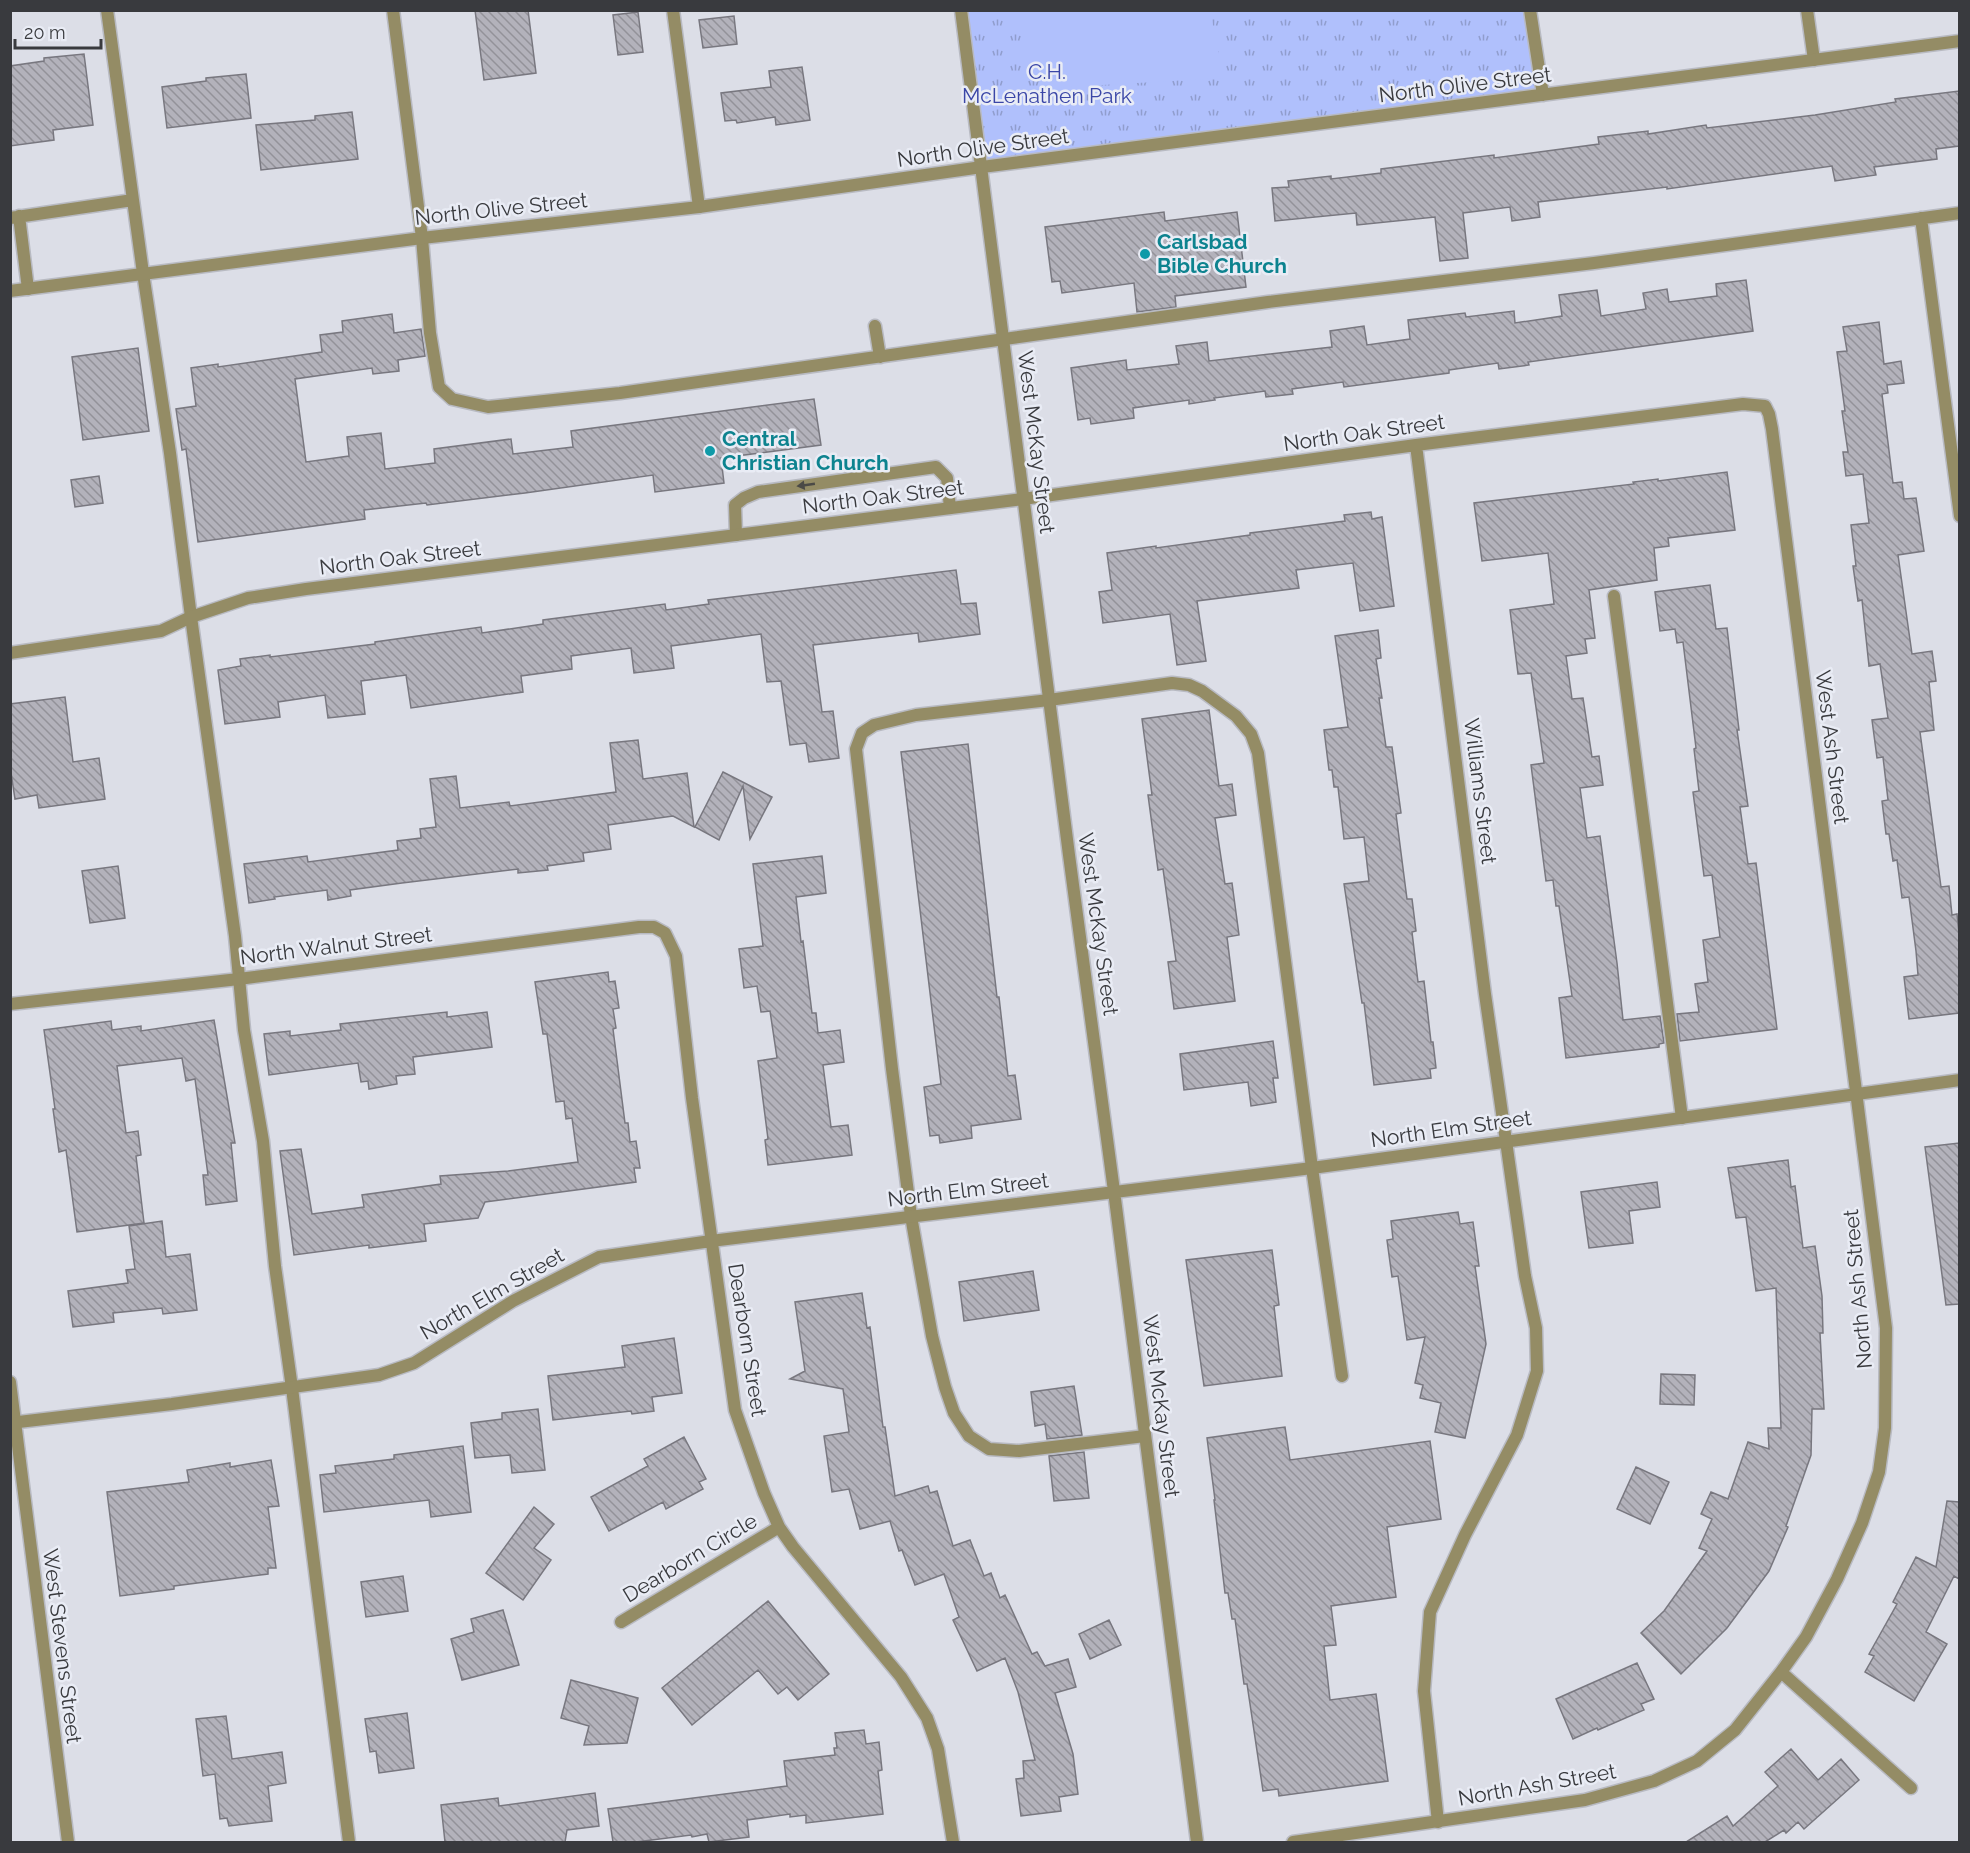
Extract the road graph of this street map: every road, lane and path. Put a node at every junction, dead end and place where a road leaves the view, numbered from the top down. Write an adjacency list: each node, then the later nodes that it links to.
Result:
1 (107, 10): 11 (street)
2 (393, 10): 16 (street)
3 (673, 10): 12 (street)
4 (961, 10): 10 (street, West McKay Street)
5 (1530, 10): 9 (street)
6 (1807, 10): 8 (street)
7 (1959, 41): 8 (street, North Olive Street)
8 (1814, 60): 9 (street, North Olive Street)
9 (1543, 95): 10 (street, North Olive Street)
10 (982, 167): 12 (street, North Olive Street); 21 (street, West McKay Street)
11 (133, 200): 14 (street); 17 (street)
12 (699, 207): 16 (street, North Olive Street)
13 (1959, 213): 15 (street)
14 (15, 217): 18 (street)
15 (1921, 218): 21 (street); 27 (street)
16 (422, 238): 17 (street, North Olive Street); 22 (street)
17 (143, 273): 18 (street, North Olive Street); 30 (street)
18 (28, 289): 19 (street, North Olive Street)
19 (10, 291)
20 (876, 326): 22 (street)
21 (1003, 340): 22 (street); 25 (street, West McKay Street)
22 (880, 357)
23 (1765, 406): 24 (street, North Oak Street); 37 (street, West Ash Street)
24 (1416, 445): 25 (street, North Oak Street); 39 (street, Williams Street)
25 (1023, 499): 26 (street, North Oak Street); 32 (street, West McKay Street)
26 (950, 508): 28 (street, North Oak Street); 28 (street, one-way to 28)
27 (1959, 516)
28 (736, 535): 30 (street, North Oak Street)
29 (1614, 596): 38 (street)
30 (191, 617): 31 (street, North Oak Street); 34 (street)
31 (10, 653)
32 (1049, 700): 40 (street); 41 (street, West McKay Street); 42 (street)
33 (665, 933): 34 (street, North Walnut Street); 43 (street, Dearborn Street)
34 (239, 979): 35 (street, North Walnut Street); 46 (street)
35 (10, 1004)
36 (1959, 1080): 37 (street, North Elm Street)
37 (1857, 1094): 38 (street, North Elm Street); 51 (street, North Ash Street)
38 (1682, 1118): 39 (street, North Elm Street)
39 (1506, 1141): 40 (street, North Elm Street); 53 (street, Williams Street)
40 (1312, 1168): 41 (street, North Elm Street); 44 (street)
41 (1114, 1191): 42 (street, North Elm Street); 48 (street, West McKay Street)
42 (911, 1216): 43 (street, North Elm Street); 48 (street)
43 (711, 1241): 46 (street, North Elm Street); 49 (street, Dearborn Street)
44 (1342, 1376)
45 (10, 1382): 47 (street, West Stevens Street)
46 (292, 1388): 47 (street, North Elm Street); 55 (street)
47 (13, 1423): 54 (street, West Stevens Street)
48 (1145, 1436): 57 (street, West McKay Street)
49 (779, 1527): 50 (street, Dearborn Circle); 56 (street, Dearborn Street)
50 (621, 1622)
51 (1781, 1672): 52 (street); 53 (street, North Ash Street)
52 (1911, 1788)
53 (1438, 1822): 58 (street, North Ash Street)
54 (68, 1842)
55 (349, 1842)
56 (953, 1842)
57 (1197, 1842)
58 (1293, 1842)

